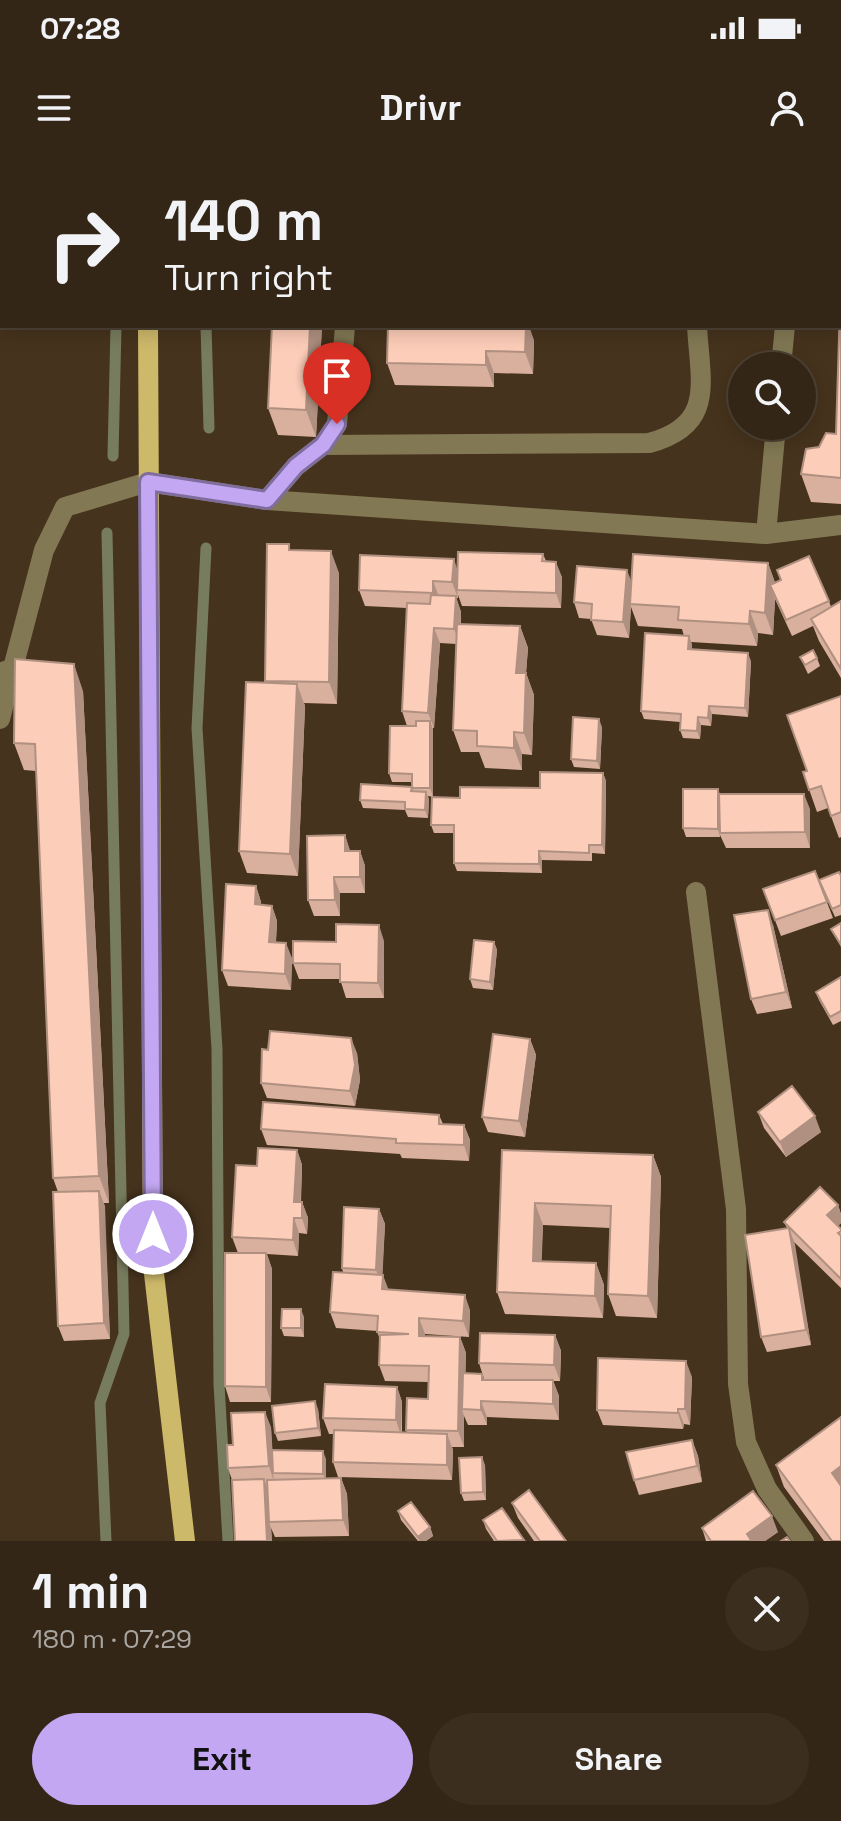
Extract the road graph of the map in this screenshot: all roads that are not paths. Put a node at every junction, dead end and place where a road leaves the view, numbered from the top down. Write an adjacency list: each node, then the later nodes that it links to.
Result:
1 (148, 328): 8 (main road)
2 (345, 328): 7 (street)
3 (697, 328): 7 (street)
4 (785, 328): 5 (street)
5 (782, 352)
6 (775, 440): 11 (street)
7 (323, 445): 9 (street)
8 (148, 482): 9 (street); 12 (street); 15 (main road)
9 (267, 500): 11 (street)
10 (841, 525): 11 (street)
11 (766, 534)
12 (7, 671): 13 (street)
13 (0, 719)
14 (696, 892): 16 (street)
15 (185, 1541)
16 (804, 1541)

